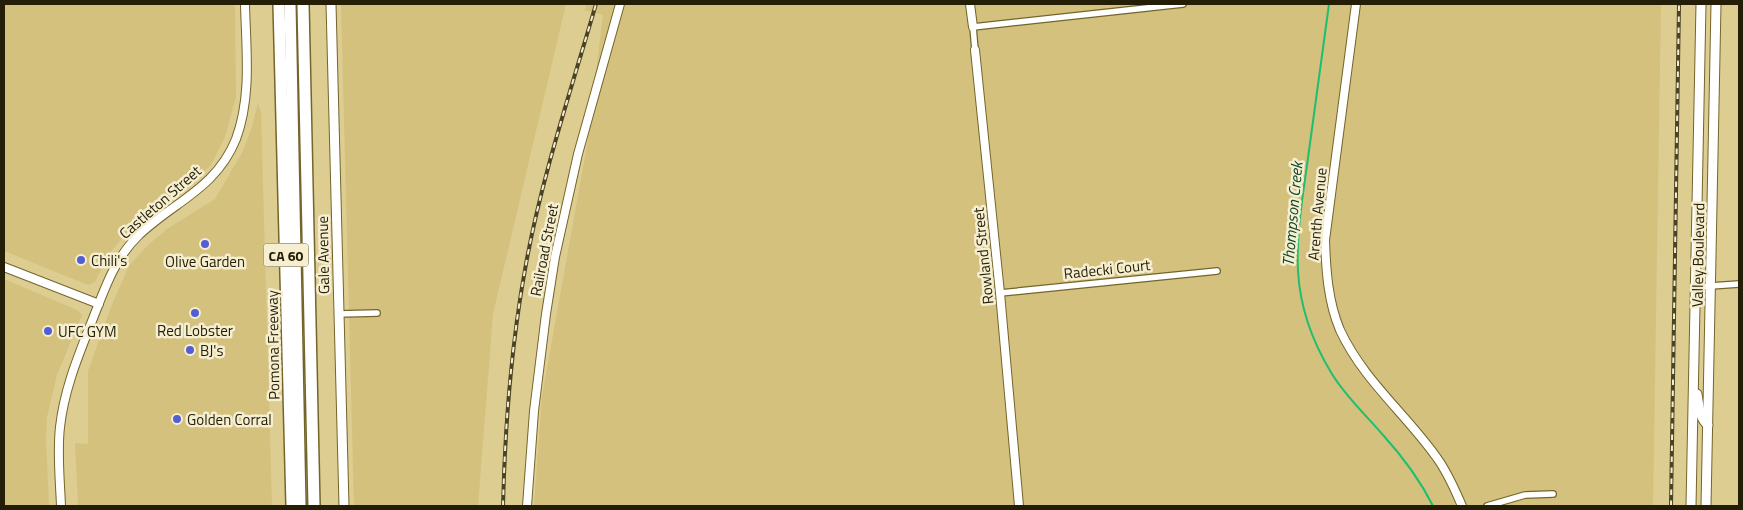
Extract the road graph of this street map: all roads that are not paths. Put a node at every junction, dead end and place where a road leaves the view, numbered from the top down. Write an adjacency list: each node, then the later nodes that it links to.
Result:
1 (245, 4): 23 (street, Castleton Street)
2 (279, 4): 30 (highway, Pomona Freeway / CA 60)
3 (290, 4): 31 (highway)
4 (294, 4): 32 (highway)
5 (303, 4): 33 (highway, CA 60)
6 (331, 4): 25 (main road, Gale Avenue)
7 (620, 4): 35 (street, Railroad Street)
8 (970, 4): 13 (street, Rowland Street)
9 (1183, 4): 13 (street)
10 (1356, 4): 37 (street, Arenth Avenue)
11 (1701, 4): 15 (main road, Valley Boulevard)
12 (1716, 4): 16 (main road, Valley Boulevard)
13 (973, 27): 14 (street, Rowland Street)
14 (975, 50): 22 (street, Rowland Street)
15 (1700, 73): 16 (main road); 20 (main road, Valley Boulevard)
16 (1715, 73): 21 (main road, Valley Boulevard)
17 (4, 267): 23 (street)
18 (1217, 271): 22 (street, Radecki Court)
19 (1739, 284): 21 (street)
20 (1696, 287): 21 (street); 26 (main road, Valley Boulevard)
21 (1711, 287): 27 (main road, Valley Boulevard)
22 (1000, 293): 36 (street, Rowland Street)
23 (99, 304): 29 (street, Castleton Street)
24 (377, 313): 25 (street)
25 (338, 314): 34 (main road, Gale Avenue)
26 (1694, 374): 27 (main road); 39 (main road, Valley Boulevard)
27 (1708, 425): 40 (main road, Valley Boulevard)
28 (1553, 494): 38 (street)
29 (61, 506)
30 (292, 506)
31 (300, 506)
32 (305, 506)
33 (314, 506)
34 (344, 506)
35 (527, 506)
36 (1019, 506)
37 (1462, 506)
38 (1487, 506)
39 (1691, 506)
40 (1706, 506)

